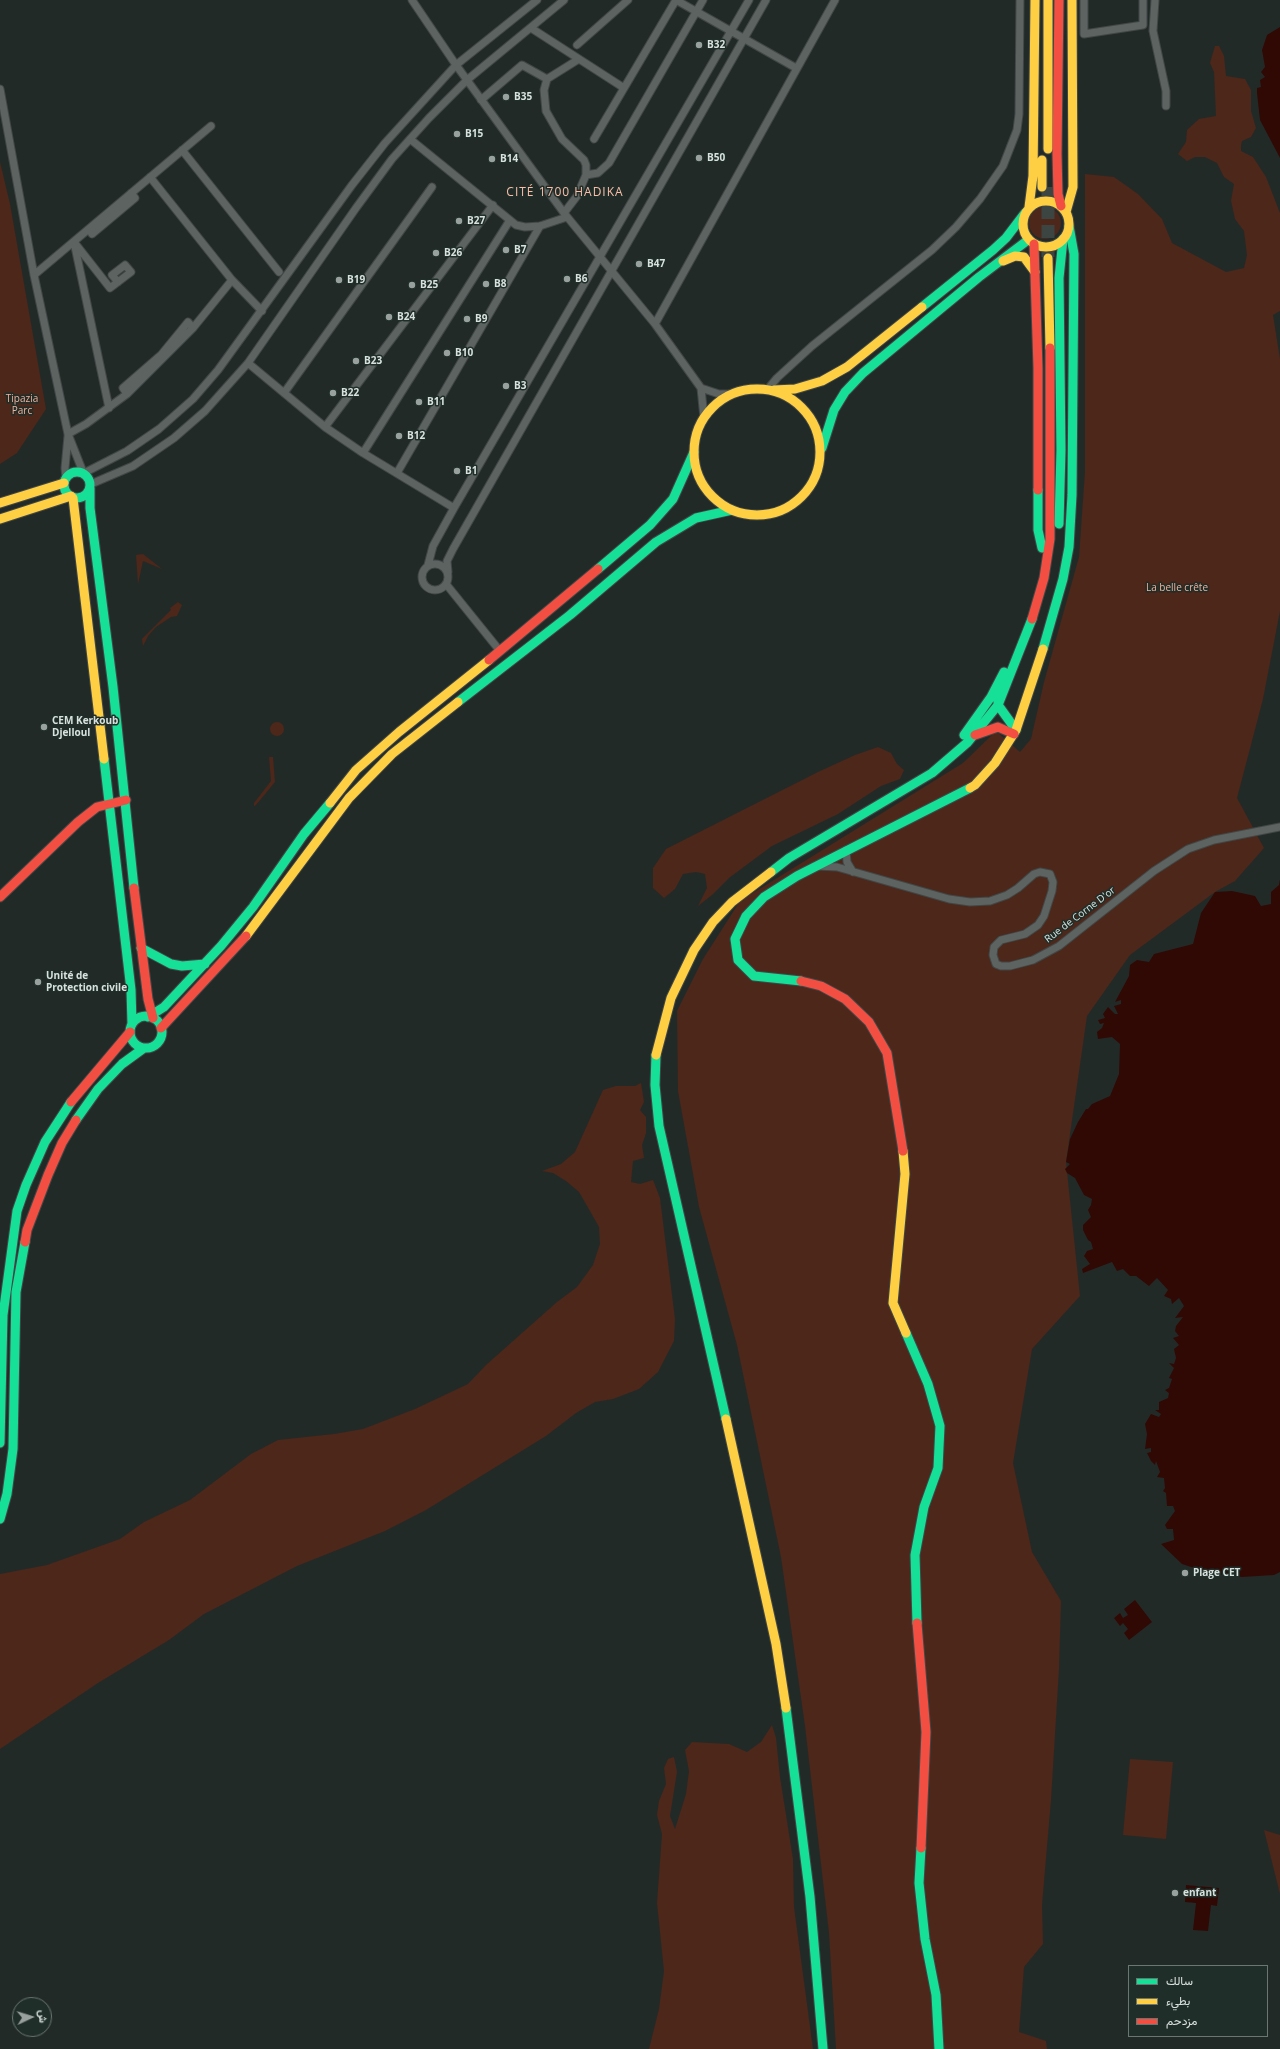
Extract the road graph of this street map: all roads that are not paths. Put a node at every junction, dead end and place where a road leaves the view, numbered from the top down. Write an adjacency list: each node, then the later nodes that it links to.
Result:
1 (412, 0): 25 (street)
2 (537, 0): 25 (street)
3 (564, 0): 20 (street)
4 (628, 0): 23 (street)
5 (676, 0): 19 (street); 29 (street)
6 (703, 0): 19 (street)
7 (749, 0): 21 (street)
8 (766, 0): 22 (street)
9 (835, 0): 26 (street)
10 (1020, 0): 62 (street)
11 (1035, 0): 42 (main road)
12 (1042, 0): 13 (main road)
13 (1048, 0)
14 (1059, 0): 41 (main road)
15 (1072, 0): 41 (main road)
16 (1084, 0): 17 (street)
17 (1143, 0)
18 (1154, 0): 32 (street)
19 (697, 12): 21 (street); 37 (street)
20 (531, 28): 24 (street); 28 (street)
21 (732, 32): 22 (street); 50 (street)
22 (745, 39): 26 (street); 52 (street)
23 (577, 45)
24 (579, 59): 27 (street); 29 (street)
25 (456, 65): 28 (street); 58 (street)
26 (796, 68): 59 (street)
27 (547, 79): 31 (street); 37 (street)
28 (467, 80): 31 (street); 34 (street)
29 (624, 88): 35 (street)
30 (0, 89): 55 (street)
31 (481, 100): 43 (street)
32 (1166, 106)
33 (211, 126): 36 (street)
34 (410, 138): 40 (street); 60 (street)
35 (594, 139)
36 (182, 150): 38 (street); 53 (street)
37 (586, 175): 43 (street)
38 (150, 177): 48 (street); 56 (street)
39 (432, 187): 63 (street)
40 (493, 205): 44 (street); 67 (street)
41 (1063, 209): 42 (main road); 46 (main road)
42 (1027, 210): 49 (main road); 62 (main road)
43 (566, 215): 45 (street); 50 (street)
44 (510, 220): 45 (street); 70 (street)
45 (540, 226): 73 (street)
46 (1069, 226): 47 (main road); 89 (main road)
47 (1063, 239): 49 (main road); 82 (main road)
48 (74, 242): 55 (street); 57 (street); 65 (street)
49 (1031, 242): 51 (main road); 54 (main road)
50 (600, 255): 52 (street); 78 (street)
51 (994, 265): 54 (main road); 71 (main road)
52 (611, 270): 59 (street); 84 (street)
53 (279, 272)
54 (1035, 273): 81 (main road)
55 (34, 275): 68 (street)
56 (232, 280): 58 (street); 65 (street)
57 (118, 282)
58 (262, 311): 72 (street)
59 (655, 324): 61 (street)
60 (248, 363): 63 (street); 75 (street)
61 (701, 388): 64 (street); 66 (street)
62 (767, 390): 64 (main road); 71 (main road)
63 (284, 393): 67 (street)
64 (731, 394): 66 (main road)
65 (109, 408): 68 (street)
66 (704, 418): 69 (main road)
67 (325, 427): 70 (street)
68 (68, 434): 72 (street); 74 (street)
69 (694, 452): 79 (main road); 86 (main road)
70 (363, 453): 73 (street)
71 (820, 454): 79 (main road)
72 (84, 473): 74 (main road); 75 (main road)
73 (397, 473): 78 (street)
74 (65, 481): 76 (main road); 77 (main road)
75 (91, 486): 76 (main road); 91 (main road)
76 (72, 497): 80 (main road); 92 (main road)
77 (0, 503)
78 (454, 508): 83 (street)
79 (732, 510): 102 (main road)
80 (0, 519)
81 (1042, 548): 82 (main road); 87 (main road)
82 (1048, 556): 88 (main road)
83 (428, 565): 84 (street); 85 (street)
84 (448, 572): 85 (street)
85 (446, 584): 86 (street)
86 (500, 651): 99 (main road)
87 (1004, 672): 88 (main road); 104 (main road)
88 (998, 705): 89 (main road); 90 (main road)
89 (1015, 732): 90 (main road); 94 (main road)
90 (974, 735): 104 (main road)
91 (126, 800): 92 (main road); 98 (main road)
92 (110, 803): 97 (main road); 101 (main road)
93 (1280, 826): 96 (street, Rue de Corne D'or)
94 (846, 850): 95 (main road); 96 (street)
95 (813, 866): 96 (street); 108 (main road)
96 (853, 872)
97 (0, 897)
98 (141, 948): 99 (main road); 100 (main road)
99 (205, 964): 100 (main road)
100 (151, 1017): 101 (main road); 102 (main road)
101 (131, 1028): 103 (main road); 105 (main road)
102 (161, 1028): 103 (main road)
103 (144, 1048): 106 (main road)
104 (656, 1055): 107 (main road)
105 (0, 1443)
106 (0, 1519)
107 (823, 2049)
108 (939, 2049)

